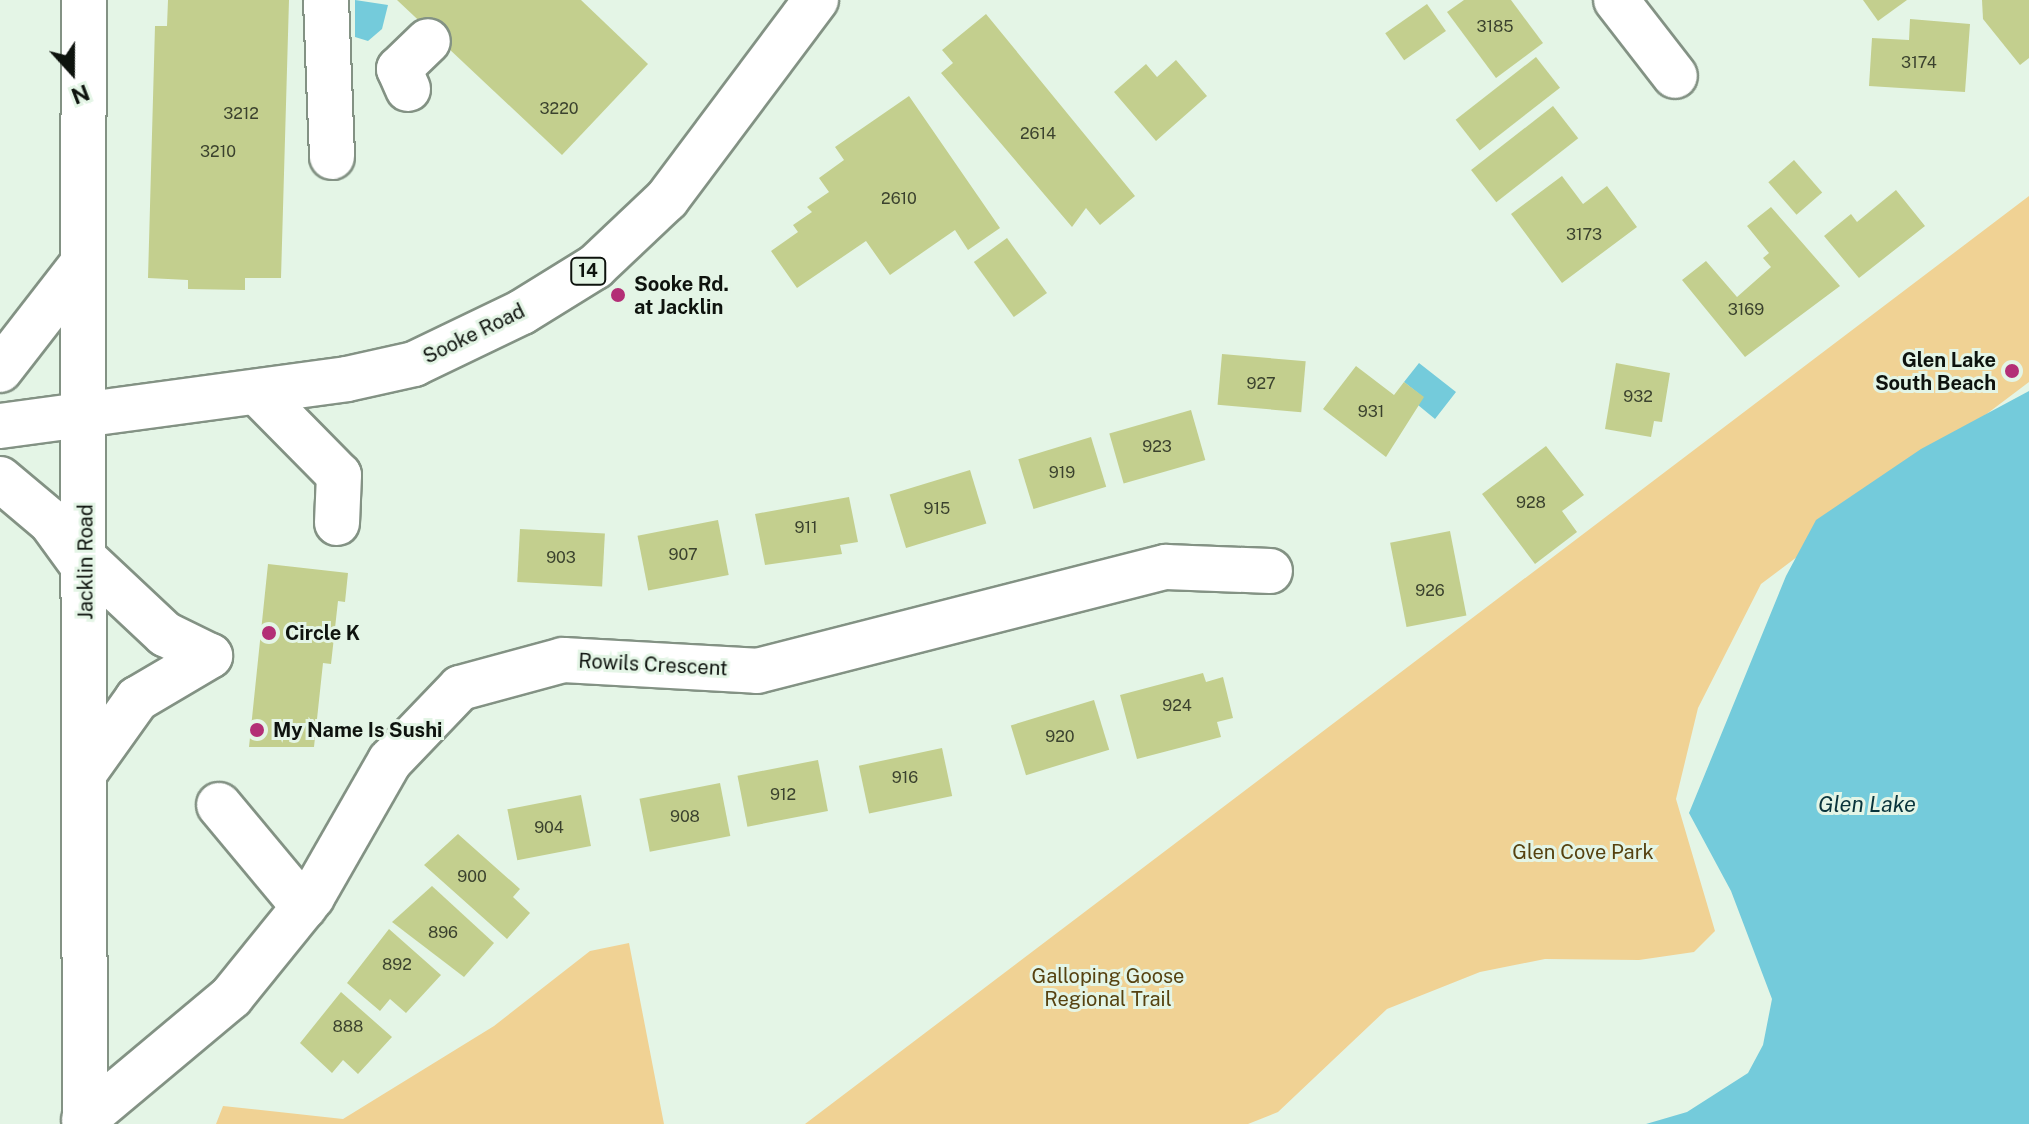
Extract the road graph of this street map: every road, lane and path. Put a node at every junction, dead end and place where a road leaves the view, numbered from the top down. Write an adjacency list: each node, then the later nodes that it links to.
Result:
1 (84, 0): 9 (main road, Jacklin Road)
2 (326, 0): 8 (main road)
3 (816, 0): 11 (main road, Sooke Road / 14)
4 (1616, 0): 6 (main road)
5 (428, 41): 7 (main road)
6 (1675, 76)
7 (408, 89)
8 (332, 157)
9 (79, 268): 10 (main road); 12 (main road, Jacklin Road)
10 (0, 370)
11 (258, 393): 12 (main road, Sooke Road / 14); 15 (main road)
12 (83, 416): 13 (main road, Sooke Road / 14); 16 (main road, Jacklin Road)
13 (0, 426)
14 (0, 479): 16 (main road)
15 (337, 523)
16 (86, 565): 18 (main road, Jacklin Road); 18 (main road)
17 (1270, 571): 20 (main road, Rowils Crescent)
18 (85, 772): 21 (main road, Jacklin Road)
19 (219, 805): 20 (main road)
20 (304, 907): 21 (main road, Rowils Crescent)
21 (84, 1122)

